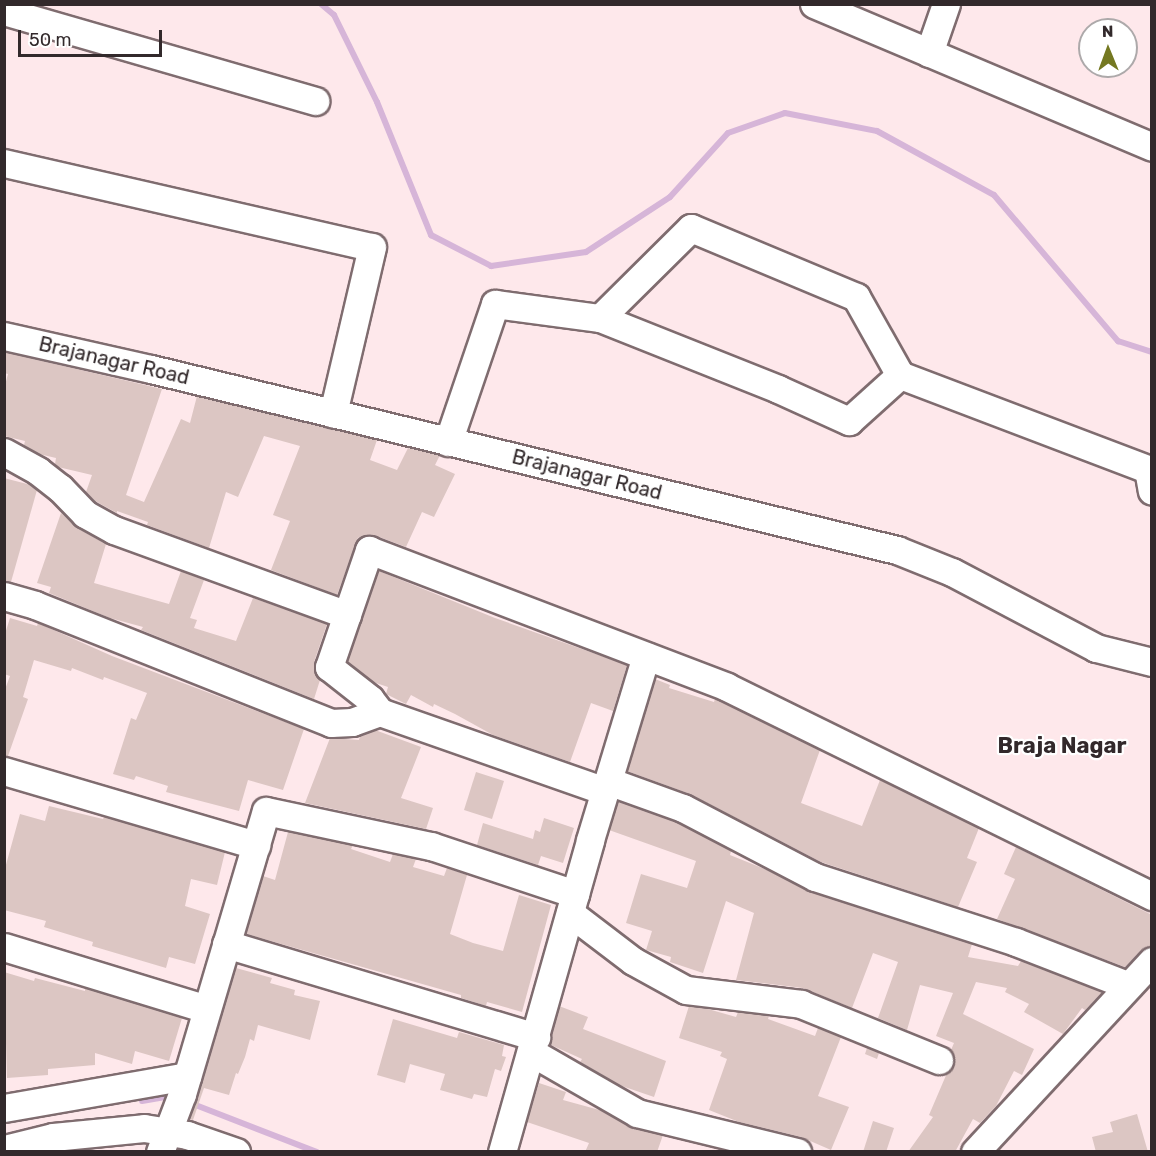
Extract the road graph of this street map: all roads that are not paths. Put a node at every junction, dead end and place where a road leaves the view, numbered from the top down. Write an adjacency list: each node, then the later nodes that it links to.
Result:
1 (814, 4): 4 (street)
2 (946, 4): 4 (street)
3 (7, 12): 5 (street)
4 (929, 53): 6 (street)
5 (315, 101)
6 (1151, 145)
7 (4, 163): 11 (street)
8 (600, 318): 10 (street); 10 (street); 12 (street)
9 (4, 336): 11 (street, Brajanagar Road)
10 (900, 375): 14 (street)
11 (333, 413): 12 (street, Brajanagar Road)
12 (448, 442): 18 (street, Brajanagar Road)
13 (4, 452): 16 (street)
14 (1152, 491)
15 (4, 596): 19 (street)
16 (347, 615): 17 (street); 19 (street)
17 (646, 656): 21 (street); 23 (street)
18 (1152, 662)
19 (380, 711): 21 (street)
20 (4, 771): 22 (street)
21 (607, 786): 24 (street); 28 (street)
22 (256, 844): 24 (street); 25 (street)
23 (1152, 896)
24 (573, 903): 30 (street); 31 (street)
25 (226, 944): 29 (street); 30 (street)
26 (4, 947): 29 (street)
27 (1152, 961): 28 (street)
28 (1127, 985): 36 (street)
29 (207, 1010): 32 (street)
30 (533, 1044): 38 (street); 39 (street)
31 (939, 1060)
32 (187, 1076): 33 (street); 34 (street)
33 (4, 1107)
34 (164, 1141): 35 (street); 37 (street)
35 (4, 1149)
36 (982, 1149)
37 (236, 1152)
38 (502, 1152)
39 (797, 1152)

